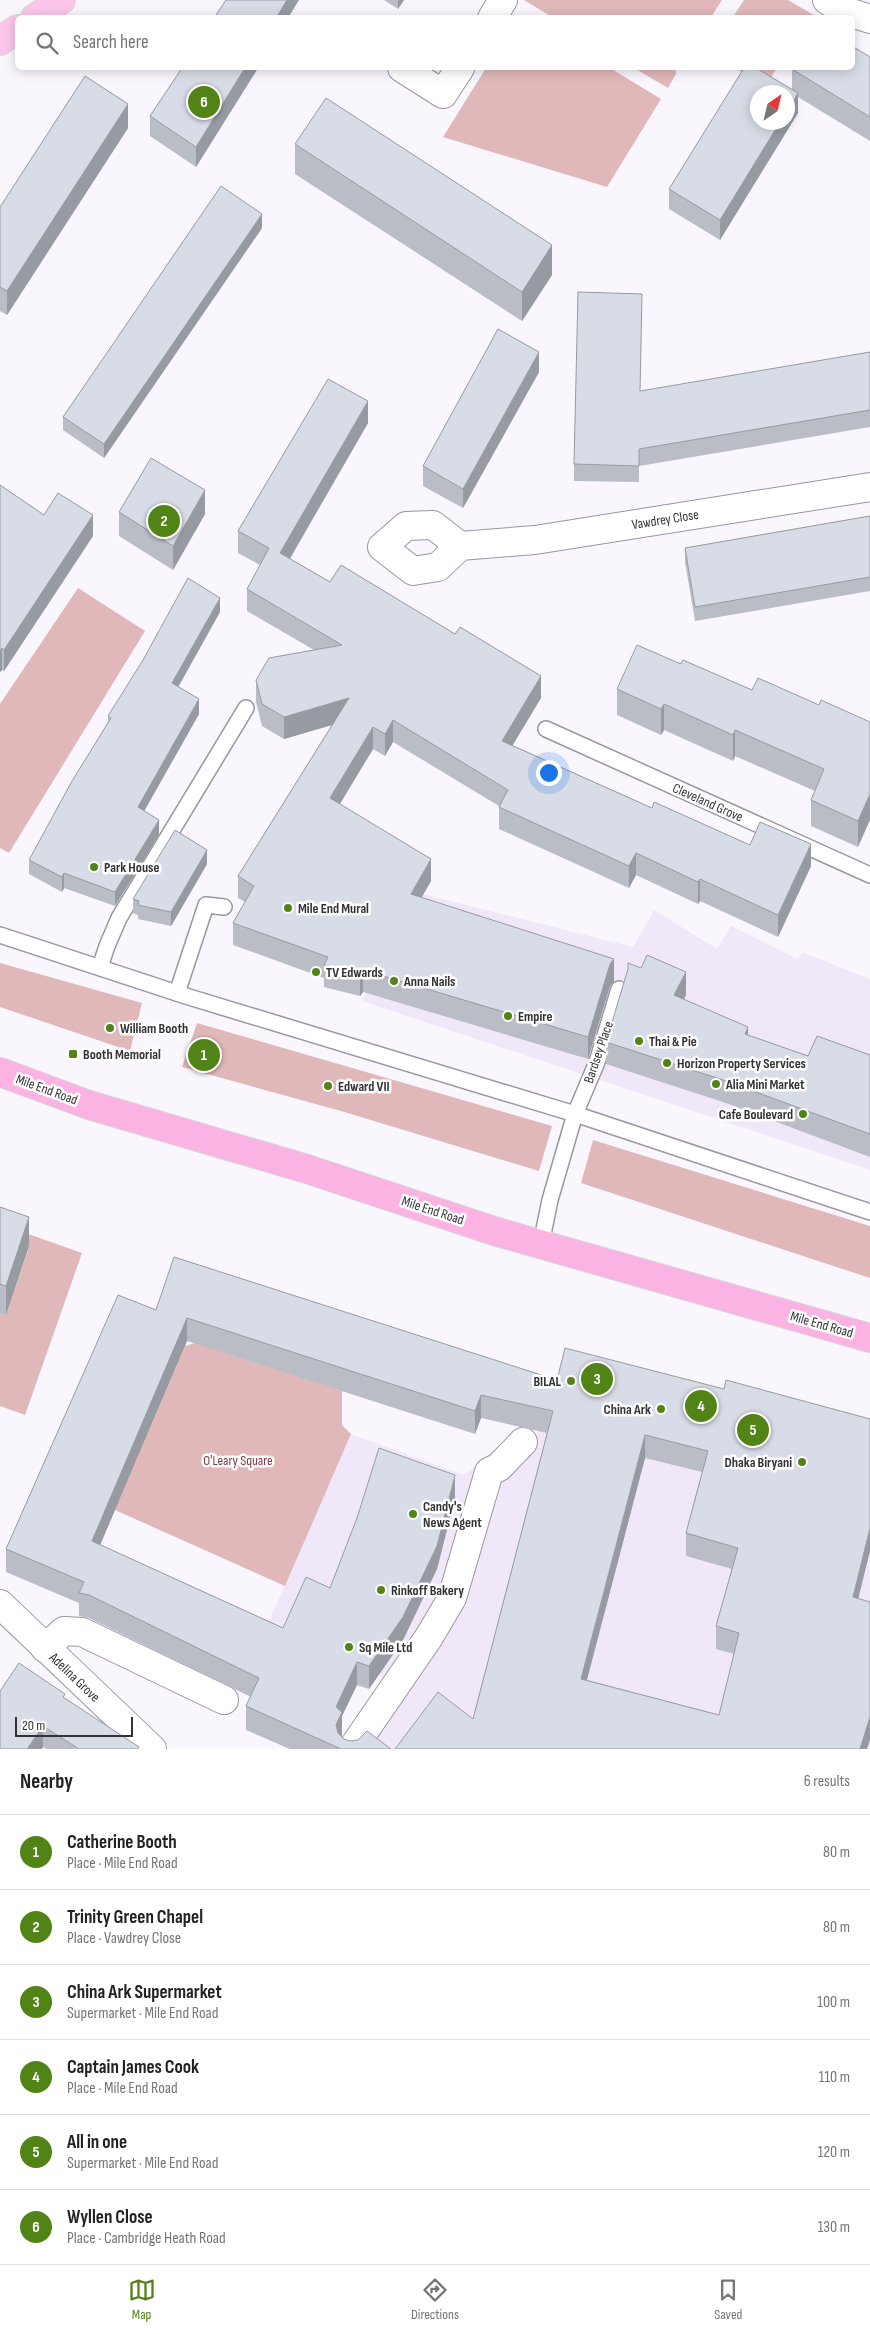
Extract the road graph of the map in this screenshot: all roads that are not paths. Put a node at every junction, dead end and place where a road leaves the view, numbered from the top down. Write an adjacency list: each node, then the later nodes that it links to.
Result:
1 (60, 0): 4 (main road)
2 (503, 0): 5 (street)
3 (827, 0): 6 (street)
4 (38, 15)
5 (494, 15)
6 (870, 20)
7 (15, 31): 8 (main road)
8 (0, 41)
9 (405, 70): 10 (street)
10 (459, 70)
11 (870, 486): 12 (street, Vawdrey Close)
12 (460, 546)
13 (246, 708): 18 (lane)
14 (546, 729): 15 (lane, Cleveland Grove)
15 (870, 875)
16 (224, 907): 20 (lane)
17 (0, 935): 18 (lane)
18 (100, 967): 20 (lane)
19 (619, 989): 22 (lane, Bardsey Place)
20 (177, 993): 22 (lane)
21 (0, 1072): 24 (highway, Mile End Road)
22 (575, 1114): 23 (lane); 24 (lane, Bardsey Place)
23 (870, 1212)
24 (541, 1244): 25 (highway, Mile End Road)
25 (870, 1338)
26 (523, 1442): 31 (street)
27 (0, 1604): 28 (street, Adelina Grove)
28 (46, 1648): 29 (street); 30 (street, Adelina Grove)
29 (224, 1700)
30 (152, 1749)
31 (352, 1749)

